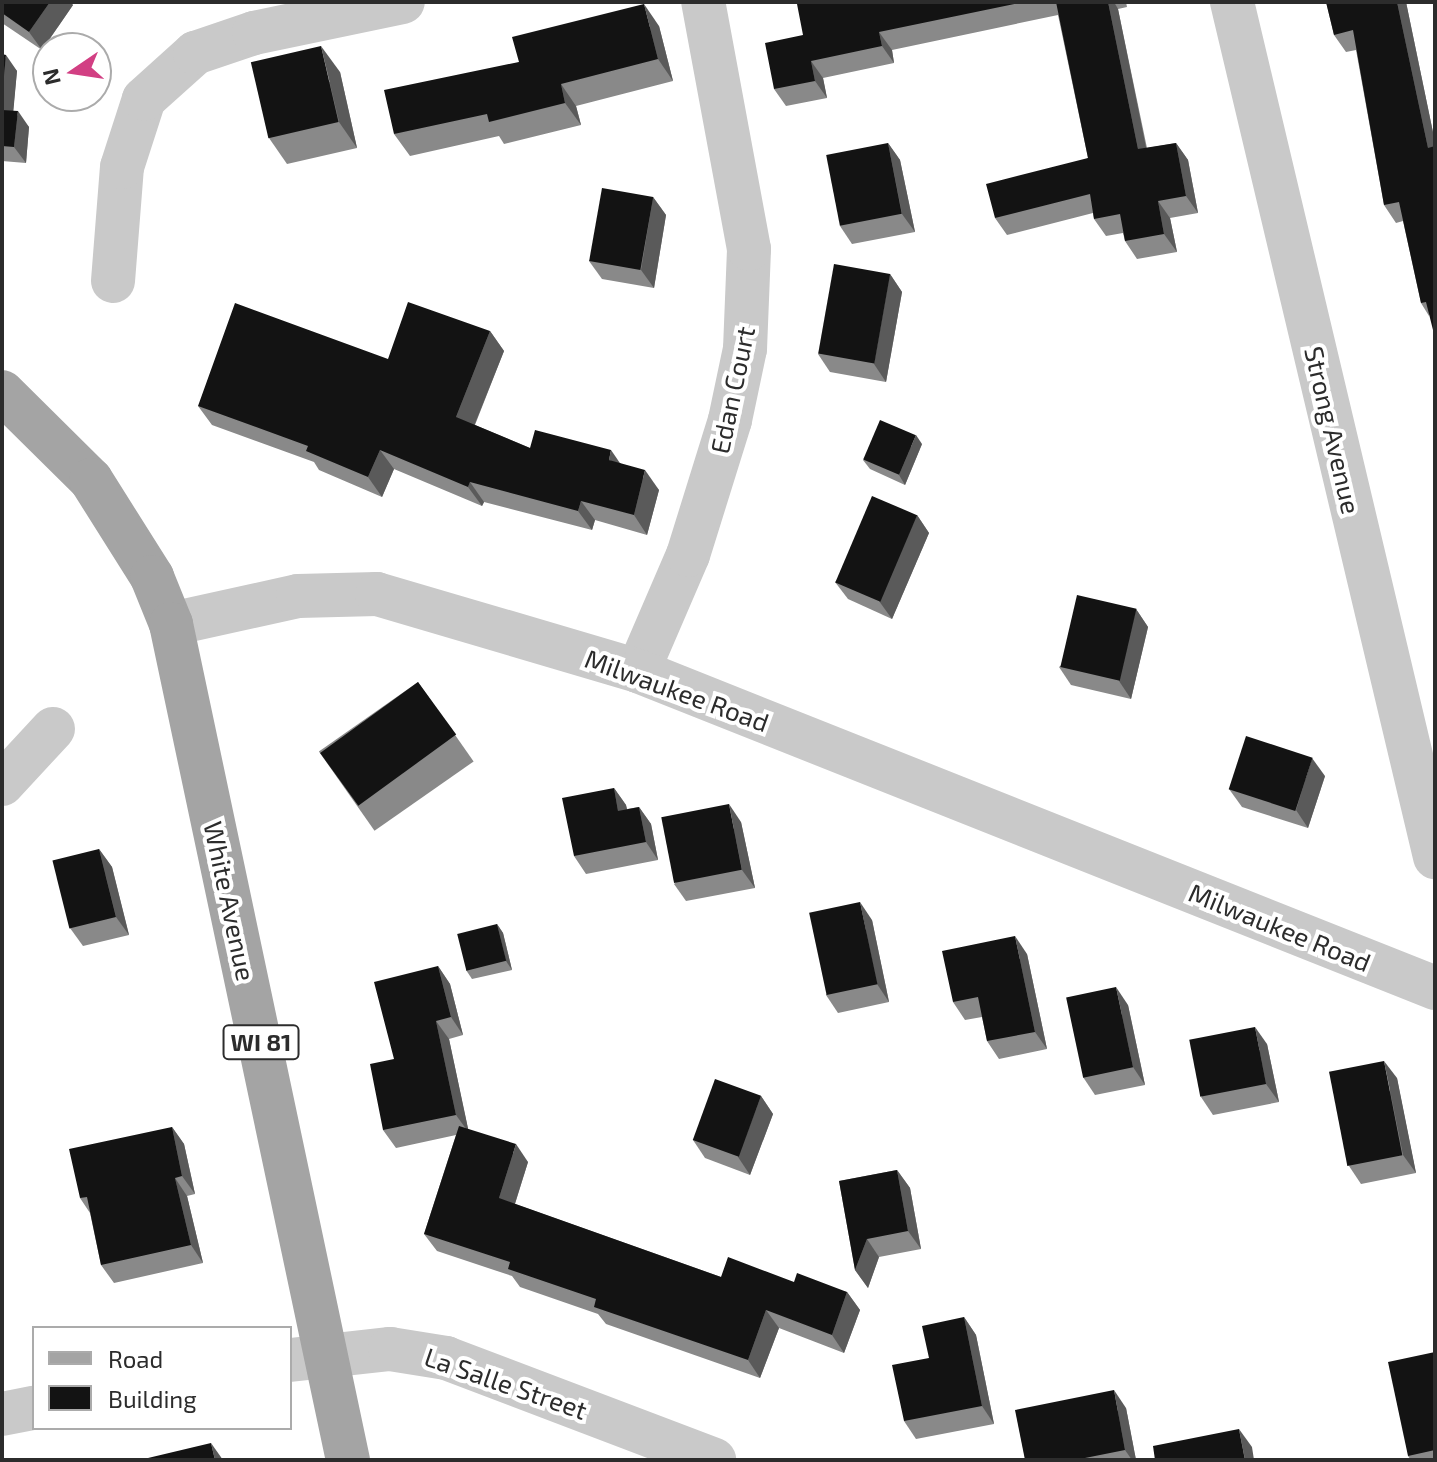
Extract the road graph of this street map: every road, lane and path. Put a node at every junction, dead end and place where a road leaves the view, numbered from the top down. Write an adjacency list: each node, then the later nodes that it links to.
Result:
1 (403, 2): 4 (street)
2 (703, 2): 7 (street, Edan Court)
3 (1232, 2): 10 (street, Strong Avenue)
4 (113, 281)
5 (2, 392): 6 (main road, WI 81)
6 (171, 624): 7 (street, Milwaukee Road); 12 (main road, White Avenue / WI 81)
7 (638, 671): 11 (street, Milwaukee Road)
8 (53, 729): 9 (street)
9 (2, 784)
10 (1435, 857)
11 (1435, 988)
12 (309, 1356): 15 (main road, White Avenue / WI 81); 16 (street, La Salle Street)
13 (32, 1408): 14 (street)
14 (2, 1414)
15 (348, 1460)
16 (714, 1460)

